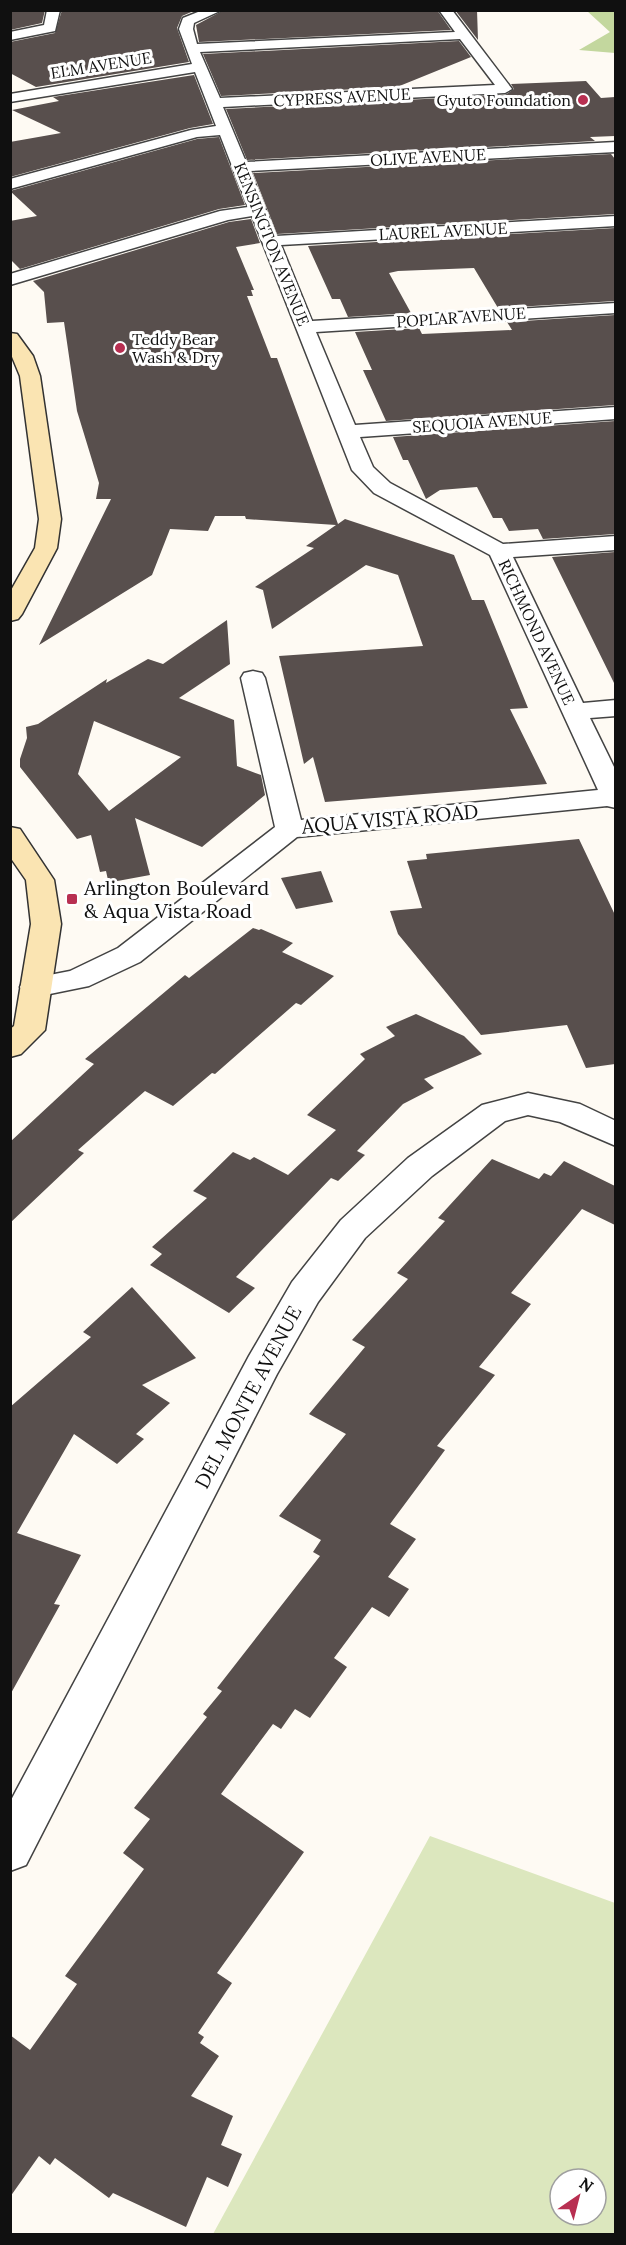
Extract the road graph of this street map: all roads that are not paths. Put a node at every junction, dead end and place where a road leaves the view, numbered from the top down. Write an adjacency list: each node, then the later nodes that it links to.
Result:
1 (54, 10): 5 (street)
2 (216, 10): 6 (street, KENSINGTON AVENUE)
3 (445, 10): 4 (street)
4 (465, 35): 6 (street); 9 (street, CYPRESS AVENUE)
5 (10, 36)
6 (192, 48): 7 (street, KENSINGTON AVENUE)
7 (198, 67): 8 (street, ELM AVENUE); 9 (street, KENSINGTON AVENUE)
8 (10, 98)
9 (214, 103): 10 (street, KENSINGTON AVENUE)
10 (225, 130): 12 (street, KENSINGTON AVENUE); 13 (street)
11 (615, 147): 12 (street, OLIVE AVENUE)
12 (240, 167): 14 (street, KENSINGTON AVENUE)
13 (10, 184)
14 (257, 210): 16 (street, KENSINGTON AVENUE); 17 (street)
15 (615, 221): 16 (street, LAUREL AVENUE)
16 (270, 241): 19 (street, KENSINGTON AVENUE)
17 (10, 280)
18 (615, 308): 19 (street, POPLAR AVENUE)
19 (306, 327): 23 (street, KENSINGTON AVENUE)
20 (10, 338): 21 (main road)
21 (16, 357): 27 (main road)
22 (615, 413): 23 (street, SEQUOIA AVENUE)
23 (348, 432): 24 (street, KENSINGTON AVENUE)
24 (382, 488): 26 (street, RICHMOND AVENUE)
25 (615, 543): 26 (street)
26 (499, 551): 30 (street, RICHMOND AVENUE)
27 (10, 614)
28 (253, 678): 32 (street)
29 (615, 708): 30 (street)
30 (575, 711): 31 (street, RICHMOND AVENUE)
31 (615, 799): 32 (street, AQUA VISTA ROAD)
32 (289, 829): 34 (street, AQUA VISTA ROAD)
33 (10, 835): 34 (main road)
34 (35, 987): 35 (main road)
35 (10, 1047)
36 (615, 1135): 37 (street, DEL MONTE AVENUE)
37 (10, 1849)

